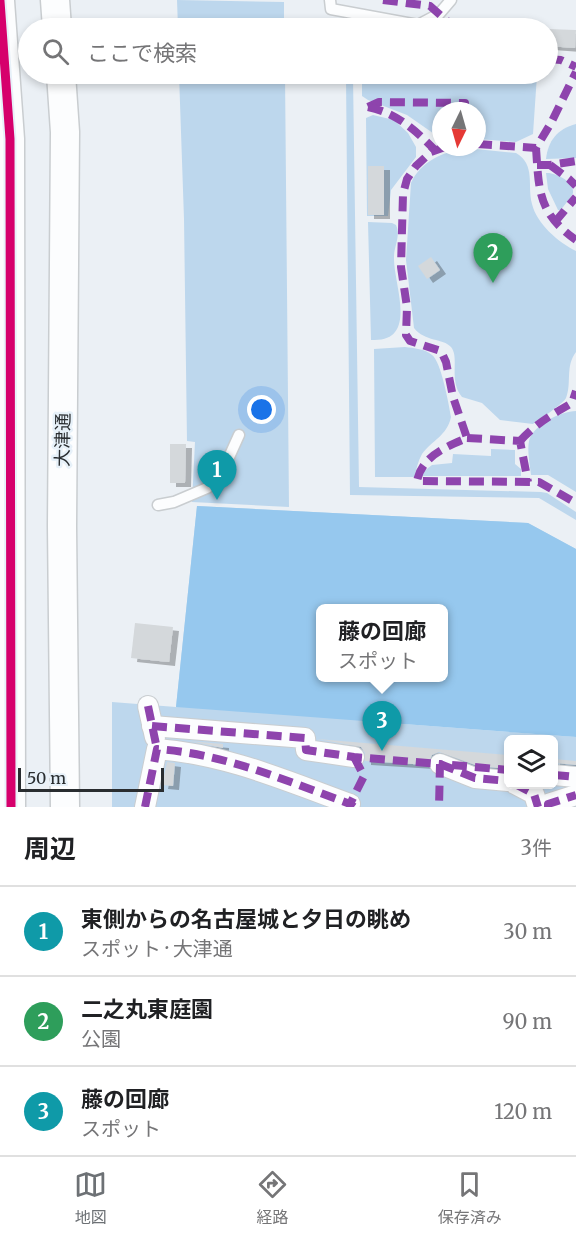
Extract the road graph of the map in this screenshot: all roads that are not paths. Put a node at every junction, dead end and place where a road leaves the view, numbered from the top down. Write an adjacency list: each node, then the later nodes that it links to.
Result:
1 (55, 0): 5 (street)
2 (330, 0): 6 (lane)
3 (451, 0): 7 (lane)
4 (0, 1): 22 (street)
5 (56, 18)
6 (380, 18)
7 (431, 18)
8 (62, 84): 23 (street, 大津通)
9 (239, 435): 10 (lane)
10 (158, 505)
11 (148, 706): 12 (street)
12 (152, 726): 13 (street); 14 (street)
13 (157, 749): 21 (street); 24 (street)
14 (354, 757)
15 (504, 770): 18 (street)
16 (558, 775): 17 (street)
17 (576, 777)
18 (504, 781)
19 (524, 789): 25 (street)
20 (576, 795): 26 (street)
21 (350, 804)
22 (9, 806)
23 (65, 807)
24 (145, 807)
25 (538, 807)
26 (548, 807)

